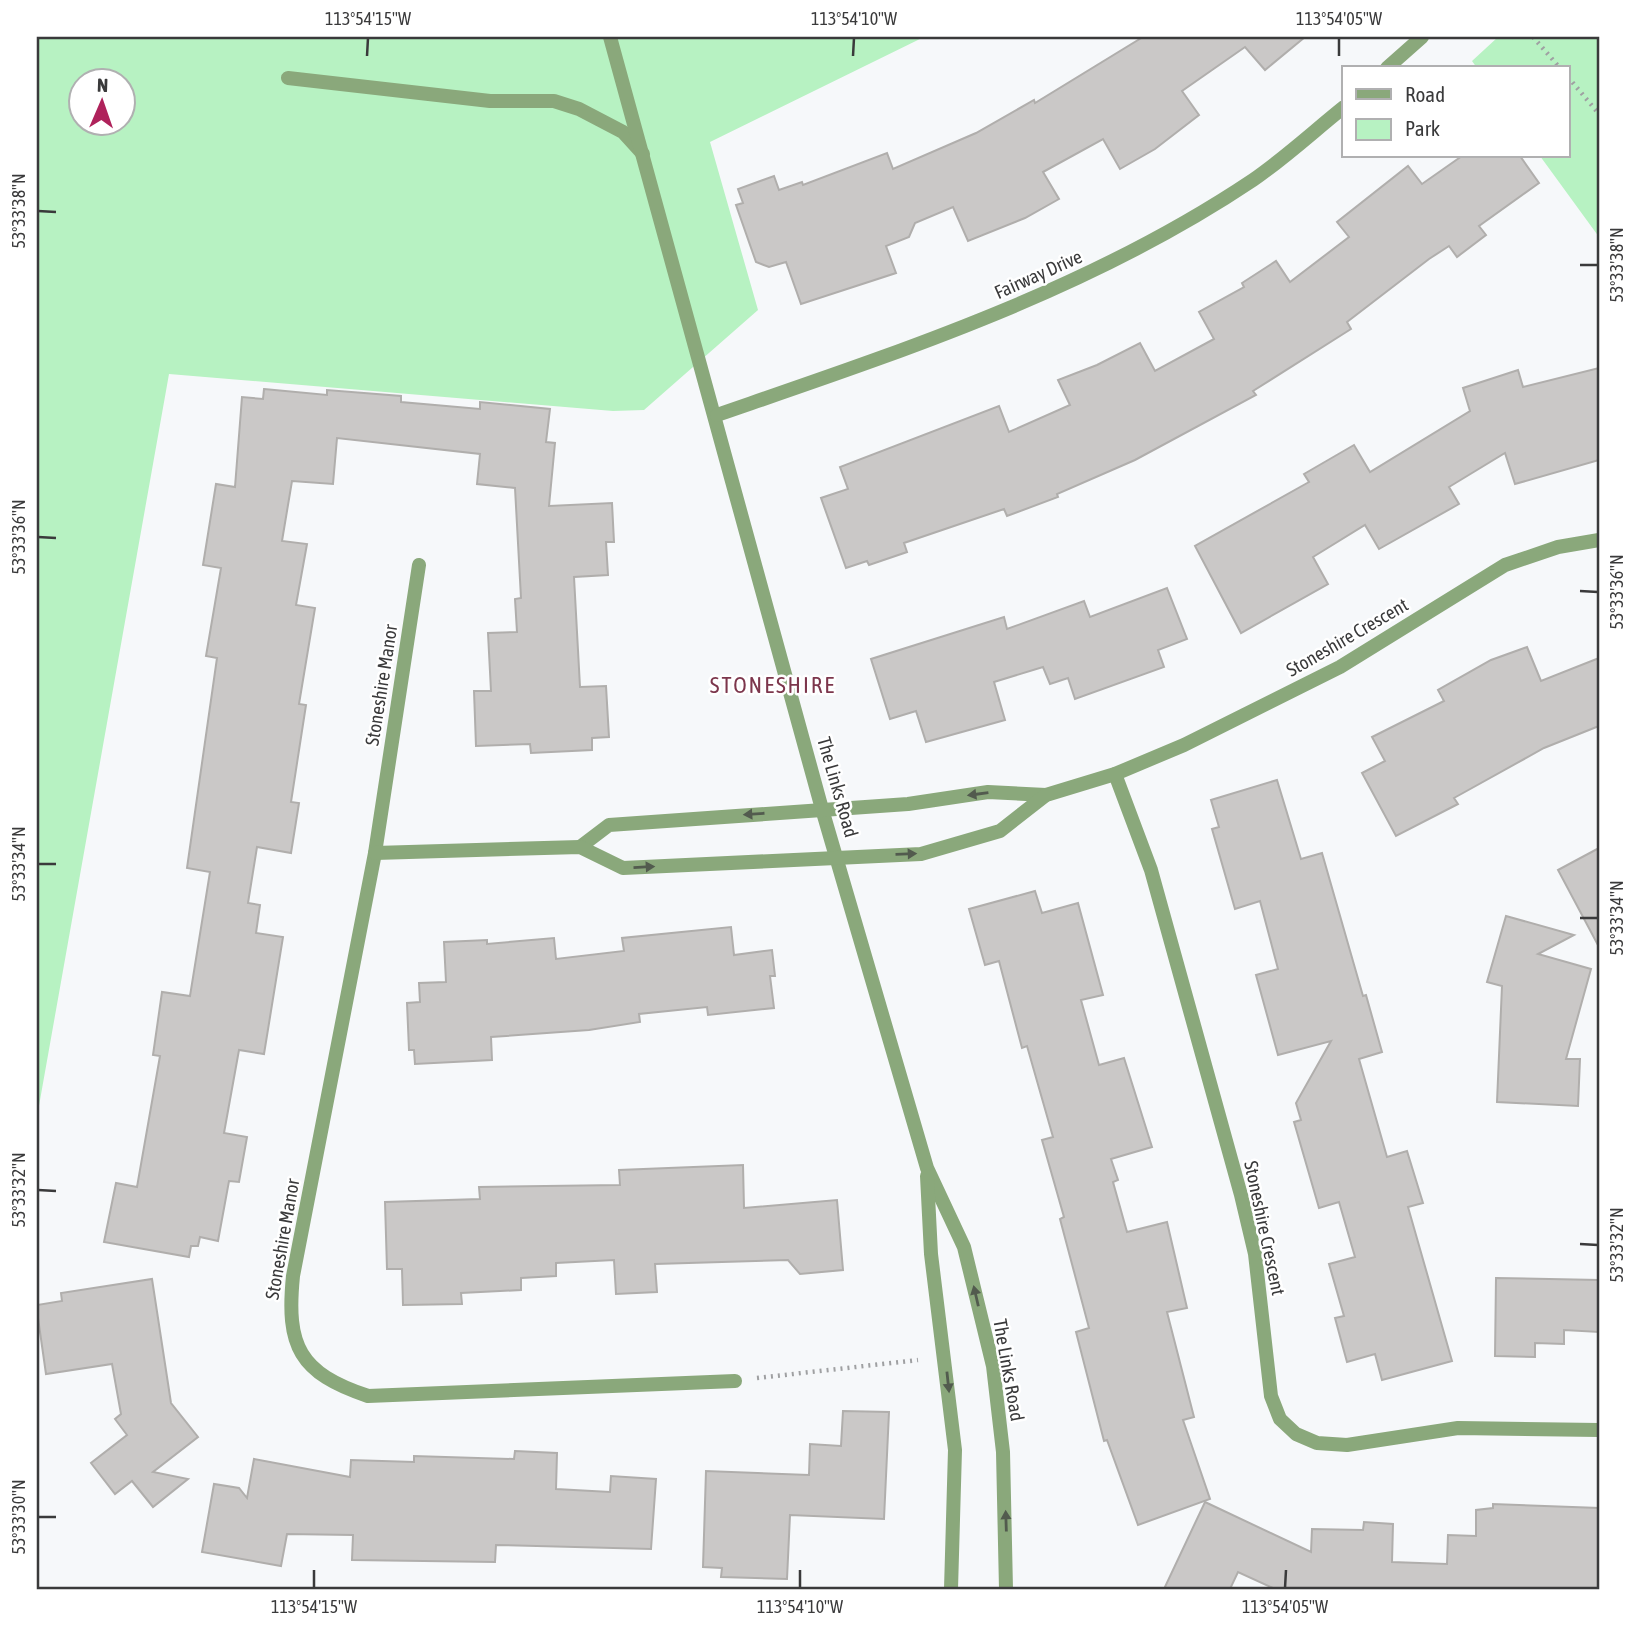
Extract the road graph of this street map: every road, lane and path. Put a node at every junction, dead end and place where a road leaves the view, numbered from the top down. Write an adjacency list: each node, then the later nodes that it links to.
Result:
1 (610, 37): 10 (street, The Links Road)
2 (1422, 37): 4 (street)
3 (1532, 37): 5 (path)
4 (1389, 66)
5 (1558, 66)
6 (288, 78): 10 (street)
7 (1570, 80): 9 (path)
8 (1342, 109): 11 (street, Fairway Drive)
9 (1599, 114)
10 (643, 154): 11 (street, The Links Road)
11 (716, 415): 16 (street, The Links Road)
12 (1599, 540): 14 (street, Stoneshire Crescent)
13 (419, 565): 18 (street, Stoneshire Manor)
14 (1115, 774): 15 (street, Stoneshire Crescent); 23 (street, Stoneshire Crescent)
15 (1046, 795): 16 (street, Stoneshire Crescent, one-way to 16); 19 (street, Stoneshire Crescent, one-way to 15)
16 (822, 808): 17 (street, one-way to 17); 19 (street, The Links Road)
17 (580, 847): 18 (street); 19 (street, one-way to 19)
18 (375, 853): 22 (street, Stoneshire Manor)
19 (838, 856): 20 (street, The Links Road)
20 (927, 1168): 21 (street, The Links Road); 25 (street, The Links Road, one-way to 20)
21 (945, 1353): 22 (path); 24 (street, The Links Road, one-way to 24)
22 (735, 1381)
23 (1599, 1430)
24 (951, 1589)
25 (1006, 1589)

